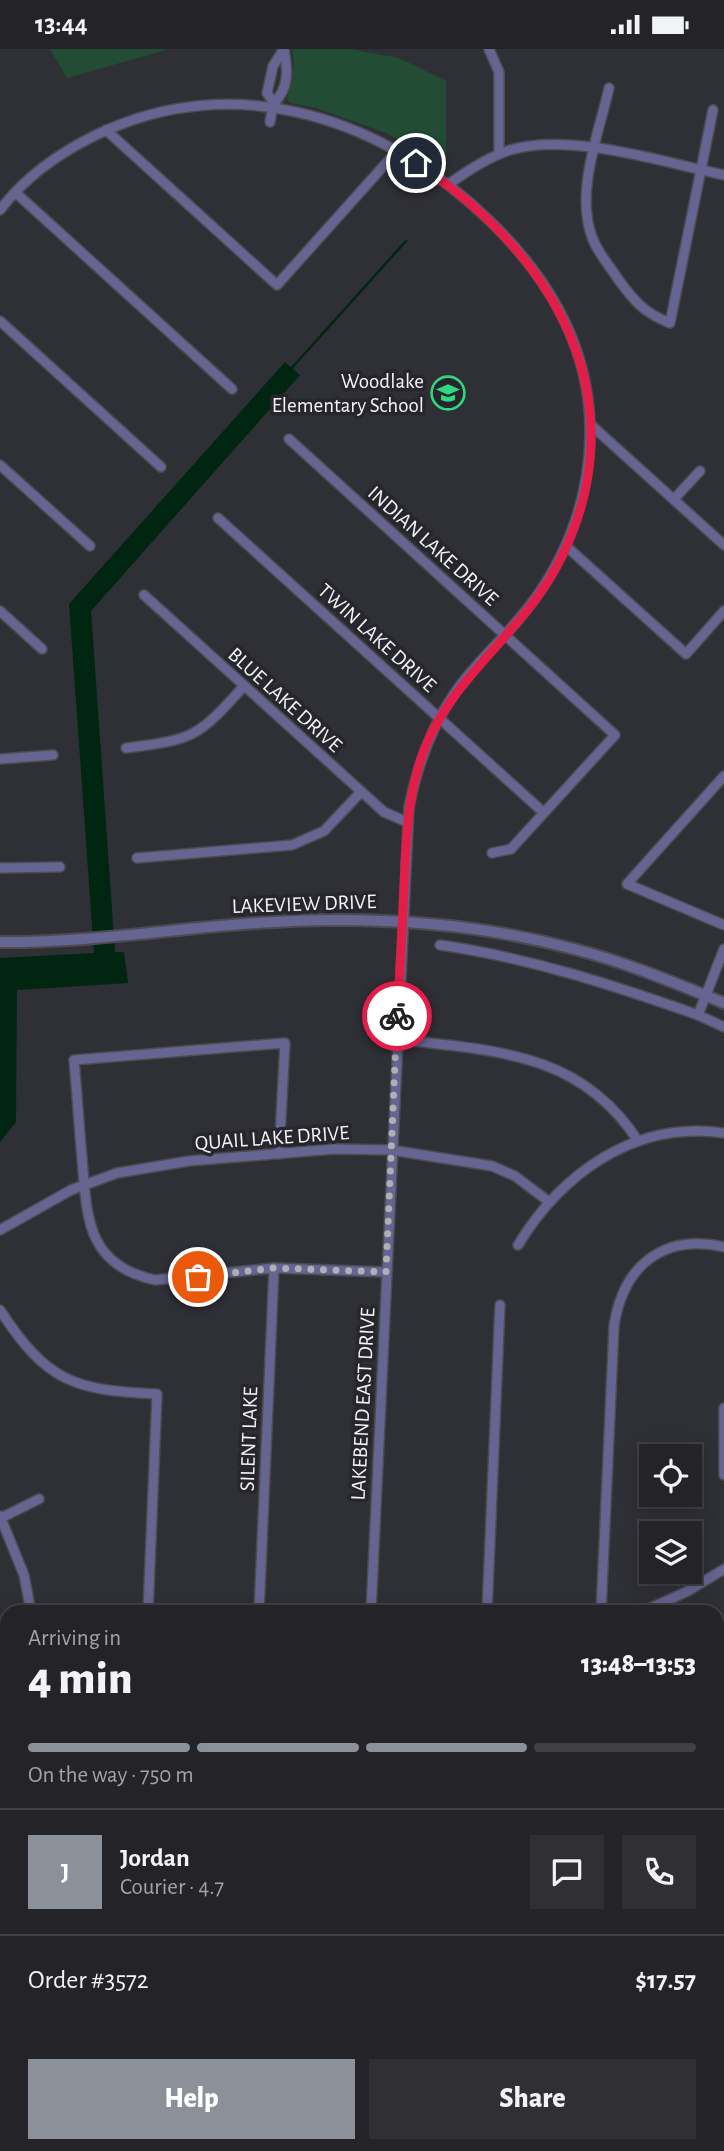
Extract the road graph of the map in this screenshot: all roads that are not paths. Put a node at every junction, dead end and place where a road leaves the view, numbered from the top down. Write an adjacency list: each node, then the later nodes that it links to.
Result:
1 (489, 49): 10 (street)
2 (284, 50): 4 (street); 4 (street)
3 (609, 87): 8 (street)
4 (273, 106): 6 (street); 7 (street, LAKEBEND EAST DRIVE); 9 (street, LAKEBEND EAST DRIVE)
5 (713, 110): 11 (street)
6 (270, 122)
7 (106, 130): 9 (street); 14 (street, LAKEBEND EAST DRIVE)
8 (596, 149): 10 (street); 11 (street); 11 (street)
9 (397, 151): 13 (street, LAKEBEND EAST DRIVE)
10 (499, 154): 13 (street)
11 (701, 170): 12 (street)
12 (724, 175)
13 (449, 184): 18 (street, LAKEBEND EAST DRIVE)
14 (16, 193): 15 (street, LAKEBEND EAST DRIVE); 17 (street)
15 (0, 210)
16 (0, 321): 21 (street)
17 (232, 389)
18 (590, 424): 23 (street); 27 (street, LAKEBEND EAST DRIVE)
19 (289, 439): 31 (street, INDIAN LAKE DRIVE)
20 (0, 465): 26 (street)
21 (161, 467)
22 (700, 471): 23 (street)
23 (674, 499): 25 (street)
24 (218, 518): 34 (street, TWIN LAKE DRIVE)
25 (724, 544)
26 (90, 546)
27 (566, 546): 30 (street); 31 (street, LAKEBEND EAST DRIVE)
28 (144, 596): 33 (street, BLUE LAKE DRIVE)
29 (0, 611): 32 (street)
30 (724, 611)
31 (505, 635): 34 (street, LAKEBEND EAST DRIVE); 40 (street, INDIAN LAKE DRIVE)
32 (42, 649)
33 (244, 686): 35 (street); 39 (street, BLUE LAKE DRIVE)
34 (439, 718): 40 (street, TWIN LAKE DRIVE); 41 (street, LAKEBEND EAST DRIVE)
35 (126, 748)
36 (53, 755): 37 (street)
37 (0, 759)
38 (724, 776): 47 (street)
39 (361, 792): 41 (street, BLUE LAKE DRIVE); 43 (street)
40 (543, 813): 42 (street)
41 (407, 823): 46 (street, LAKEBEND EAST DRIVE)
42 (492, 853)
43 (137, 858)
44 (0, 867): 45 (street)
45 (60, 867)
46 (402, 921): 48 (street, LAKEVIEW DRIVE); 51 (street, LAKEVIEW DRIVE); 55 (street, LAKEBEND EAST DRIVE)
47 (724, 925)
48 (0, 942)
49 (440, 945): 53 (street)
50 (724, 949): 51 (street)
51 (706, 995): 52 (street, LAKEVIEW DRIVE); 53 (street)
52 (724, 1003)
53 (698, 1015): 54 (street)
54 (724, 1027)
55 (396, 1039): 57 (street); 58 (street, LAKEBEND EAST DRIVE)
56 (724, 1133): 57 (street)
57 (638, 1141): 61 (street)
58 (391, 1150): 59 (street, QUAIL LAKE DRIVE); 61 (street, QUAIL LAKE DRIVE); 66 (street, LAKEBEND EAST DRIVE)
59 (279, 1154): 60 (street, QUAIL LAKE DRIVE); 60 (street)
60 (84, 1185): 62 (street, QUAIL LAKE DRIVE); 65 (street)
61 (548, 1201): 63 (street)
62 (0, 1230)
63 (518, 1245)
64 (724, 1247): 79 (street)
65 (274, 1268): 66 (street); 76 (street, SILENT LAKE)
66 (386, 1272): 77 (street, LAKEBEND EAST DRIVE)
67 (500, 1305): 78 (street)
68 (0, 1310): 75 (street)
69 (724, 1408): 70 (street)
70 (724, 1475)
71 (39, 1499): 72 (street)
72 (1, 1517): 74 (street)
73 (724, 1569): 80 (street)
74 (30, 1605)
75 (148, 1605)
76 (260, 1605)
77 (371, 1605)
78 (488, 1605)
79 (601, 1605)
80 (657, 1605)

